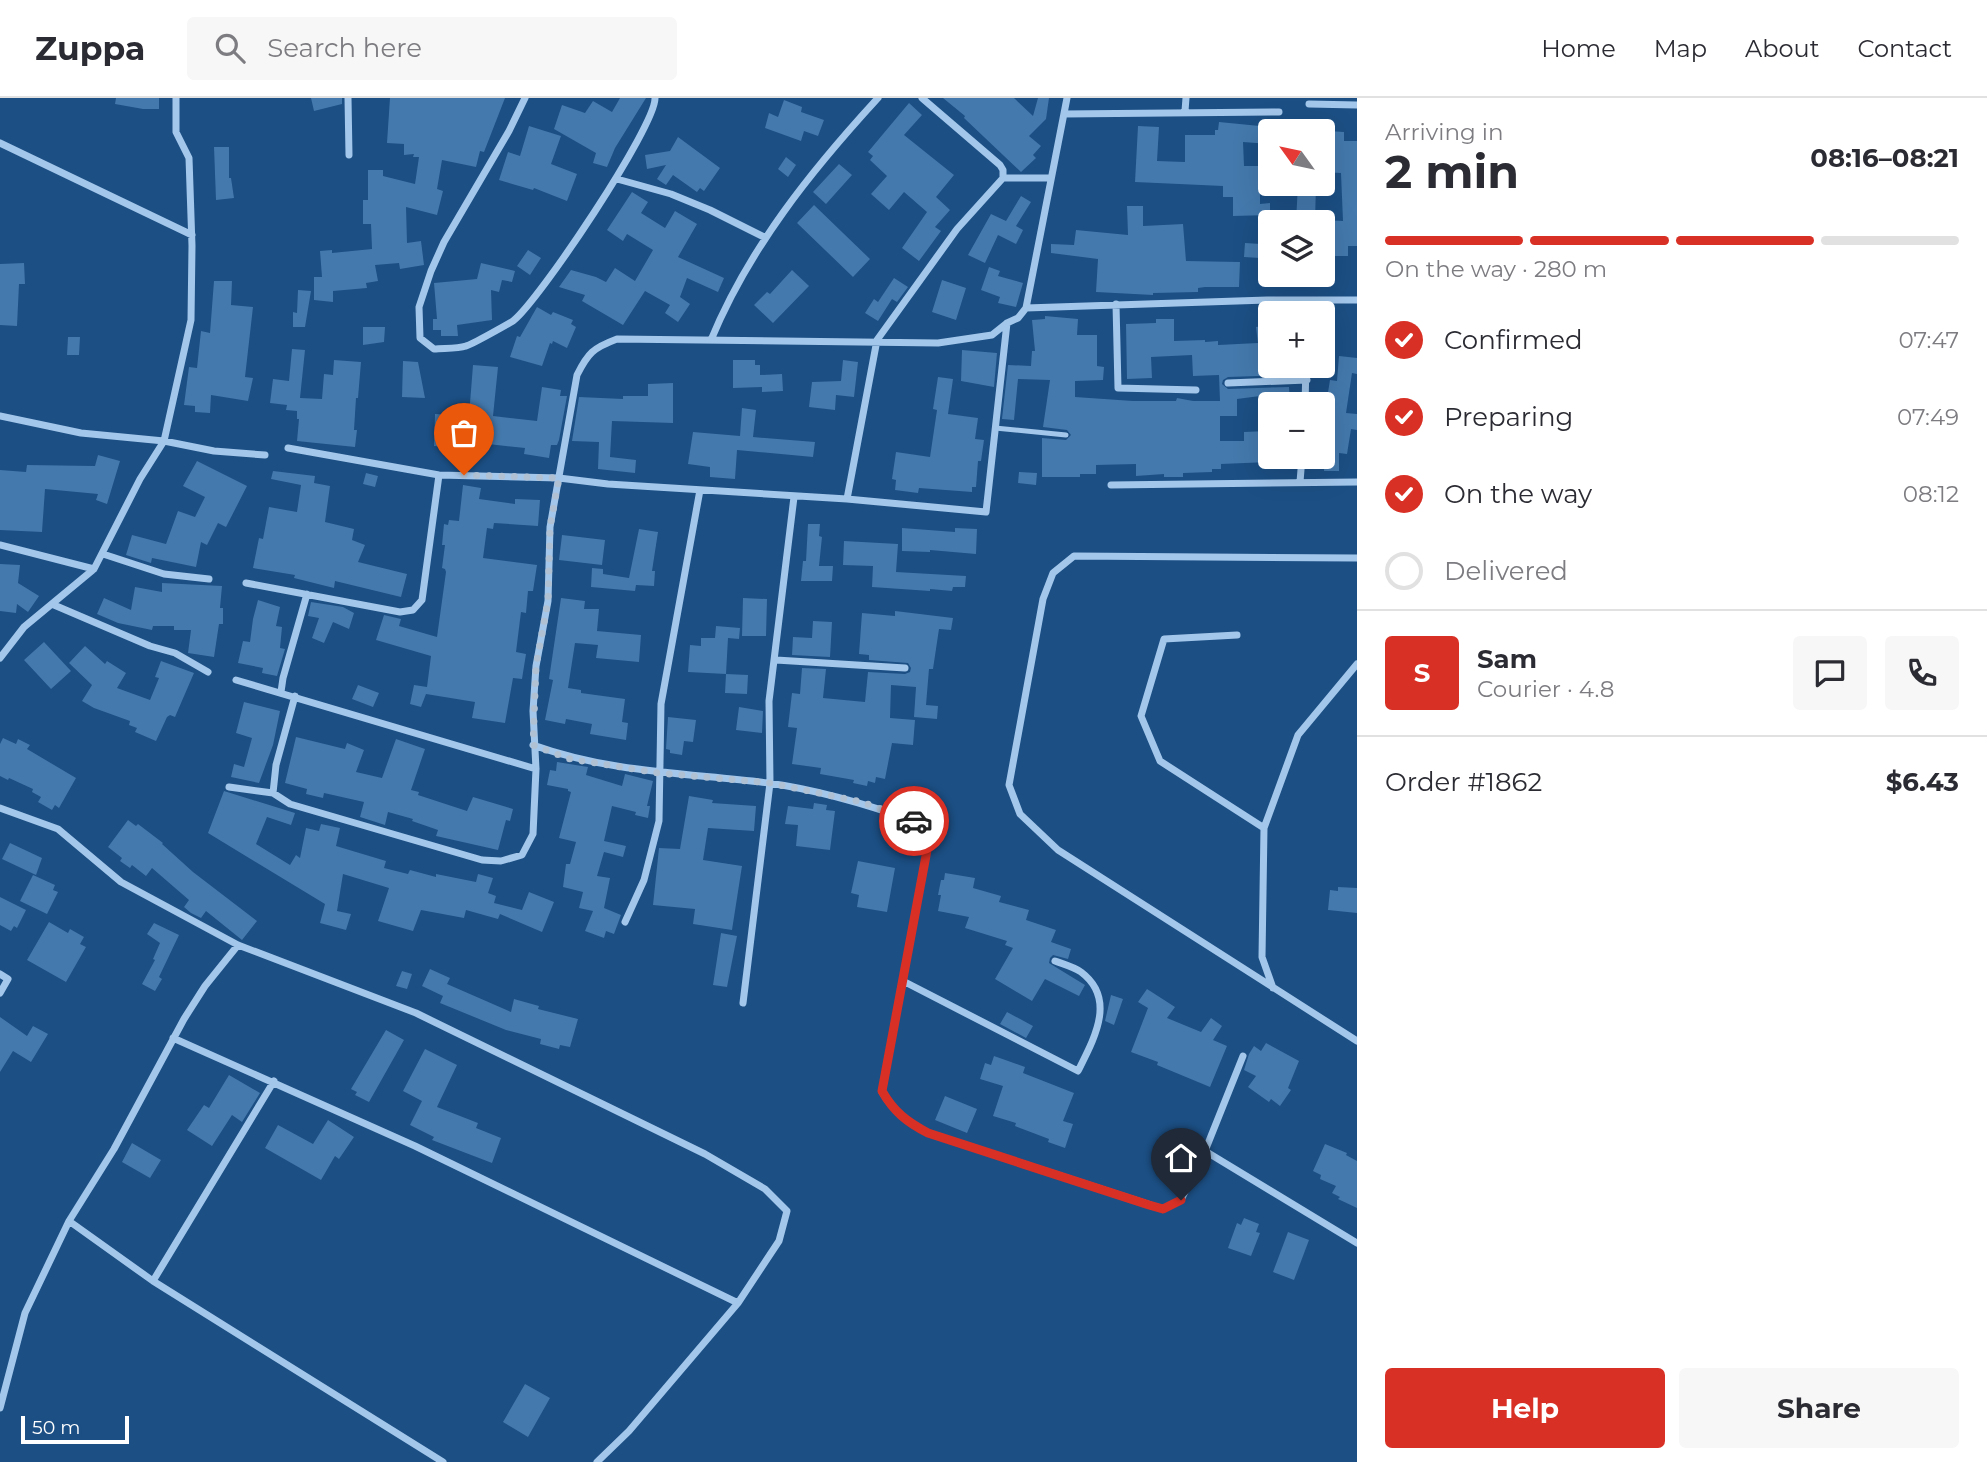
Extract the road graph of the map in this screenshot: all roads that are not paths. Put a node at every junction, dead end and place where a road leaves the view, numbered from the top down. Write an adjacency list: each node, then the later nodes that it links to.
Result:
1 (176, 98): 19 (street)
2 (348, 98): 15 (street)
3 (525, 98): 18 (street)
4 (655, 98): 18 (street)
5 (878, 98): 20 (street)
6 (922, 98): 16 (street)
7 (1067, 98): 13 (street)
8 (1186, 98): 11 (street)
9 (1309, 104): 10 (street)
10 (1357, 105)
11 (1185, 111): 12 (street); 13 (street)
12 (1279, 112)
13 (1064, 114): 17 (street)
14 (0, 143): 19 (street)
15 (349, 155)
16 (1003, 178): 17 (street); 27 (street)
17 (1050, 178): 24 (street)
18 (617, 179): 20 (street)
19 (192, 235): 35 (street)
20 (764, 237): 26 (street)
21 (1303, 300): 22 (street); 23 (street)
22 (1357, 300)
23 (1116, 304): 24 (street); 30 (street)
24 (1026, 308): 25 (street)
25 (1007, 323): 27 (street); 33 (street)
26 (711, 340): 27 (street); 40 (street)
27 (877, 340): 46 (street)
28 (1307, 380): 29 (street); 31 (street)
29 (1228, 383)
30 (1196, 390)
31 (1306, 392)
32 (0, 416): 35 (street)
33 (995, 428): 34 (lane); 46 (street)
34 (1066, 435)
35 (164, 441): 37 (street); 48 (street)
36 (288, 448): 39 (street)
37 (265, 455)
38 (1301, 469): 41 (street)
39 (439, 475): 40 (street); 53 (street)
40 (559, 478): 44 (street); 64 (street)
41 (1300, 482): 42 (street); 43 (street)
42 (1357, 482)
43 (1111, 485)
44 (699, 489): 45 (street); 66 (street)
45 (794, 497): 46 (street); 57 (street)
46 (847, 499)
47 (0, 545): 50 (street)
48 (103, 554): 50 (street); 51 (street)
49 (1357, 558): 77 (street)
50 (94, 569): 54 (street)
51 (209, 579)
52 (246, 583): 53 (street)
53 (307, 594): 62 (street)
54 (54, 605): 56 (street); 60 (street)
55 (1237, 635): 71 (street)
56 (0, 658)
57 (776, 660): 59 (street); 67 (street)
58 (1357, 664): 71 (street)
59 (905, 668)
60 (208, 672)
61 (236, 680): 62 (street)
62 (281, 692): 63 (street)
63 (295, 696): 65 (street); 69 (street)
64 (533, 745): 65 (street); 66 (street)
65 (536, 769): 69 (street)
66 (659, 773): 67 (street); 72 (street)
67 (770, 783): 76 (street); 79 (street)
68 (229, 787): 69 (street)
69 (273, 793)
70 (0, 808): 73 (street)
71 (1264, 828): 77 (street)
72 (625, 922)
73 (238, 945): 80 (street); 88 (street)
74 (1055, 961): 76 (street)
75 (0, 974): 78 (street)
76 (903, 981): 84 (street)
77 (1274, 988): 81 (street)
78 (0, 993)
79 (743, 1003)
80 (173, 1038): 83 (street); 85 (street)
81 (1357, 1041)
82 (1243, 1056): 84 (street)
83 (274, 1082): 87 (street); 88 (street)
84 (1205, 1151): 86 (street)
85 (68, 1221): 87 (street); 89 (street)
86 (1357, 1242)
87 (153, 1281): 90 (street)
88 (738, 1303): 91 (street)
89 (0, 1408)
90 (443, 1462)
91 (597, 1462)

